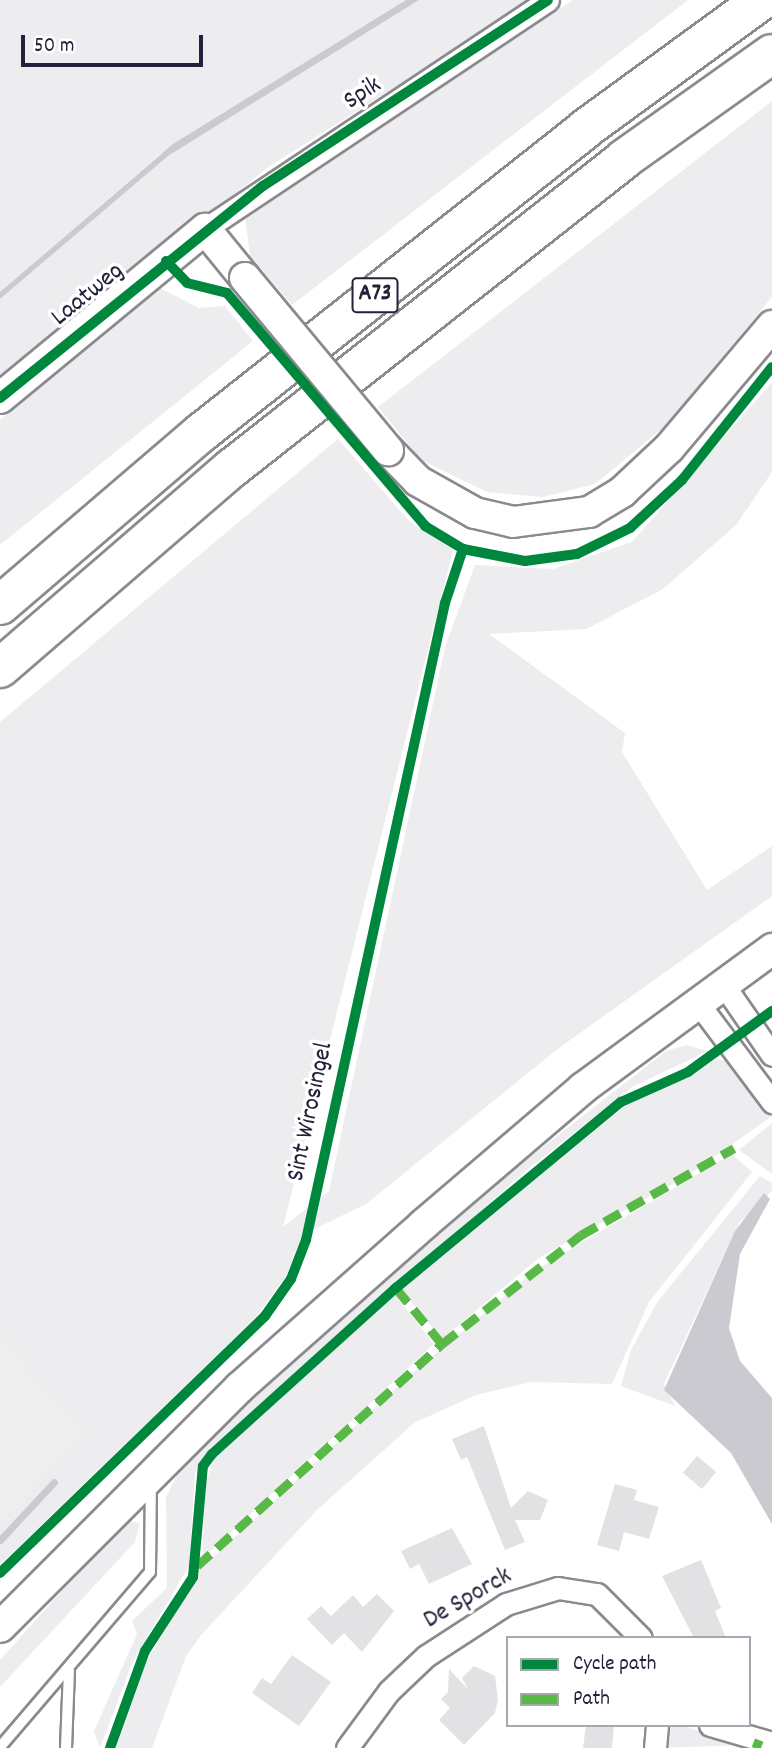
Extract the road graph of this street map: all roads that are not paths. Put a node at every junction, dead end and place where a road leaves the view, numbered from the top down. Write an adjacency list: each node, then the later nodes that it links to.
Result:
1 (548, 0): 4 (street, Spik)
2 (762, 0): 7 (highway, A73)
3 (772, 54): 8 (highway, A73)
4 (205, 229): 5 (street, bridge); 6 (street, Laatweg)
5 (772, 326)
6 (0, 398)
7 (0, 605)
8 (0, 668)
9 (772, 949): 10 (street)
10 (723, 984): 11 (street); 12 (street)
11 (698, 1003): 13 (street); 14 (street)
12 (772, 1055)
13 (772, 1102)
14 (152, 1472): 15 (street); 17 (lane)
15 (0, 1627)
16 (639, 1636): 23 (street, De Sporck)
17 (69, 1670): 21 (lane); 22 (lane)
18 (656, 1727): 24 (street)
19 (717, 1727): 20 (street)
20 (772, 1743)
21 (0, 1747)
22 (66, 1748)
23 (346, 1748)
24 (655, 1748)

